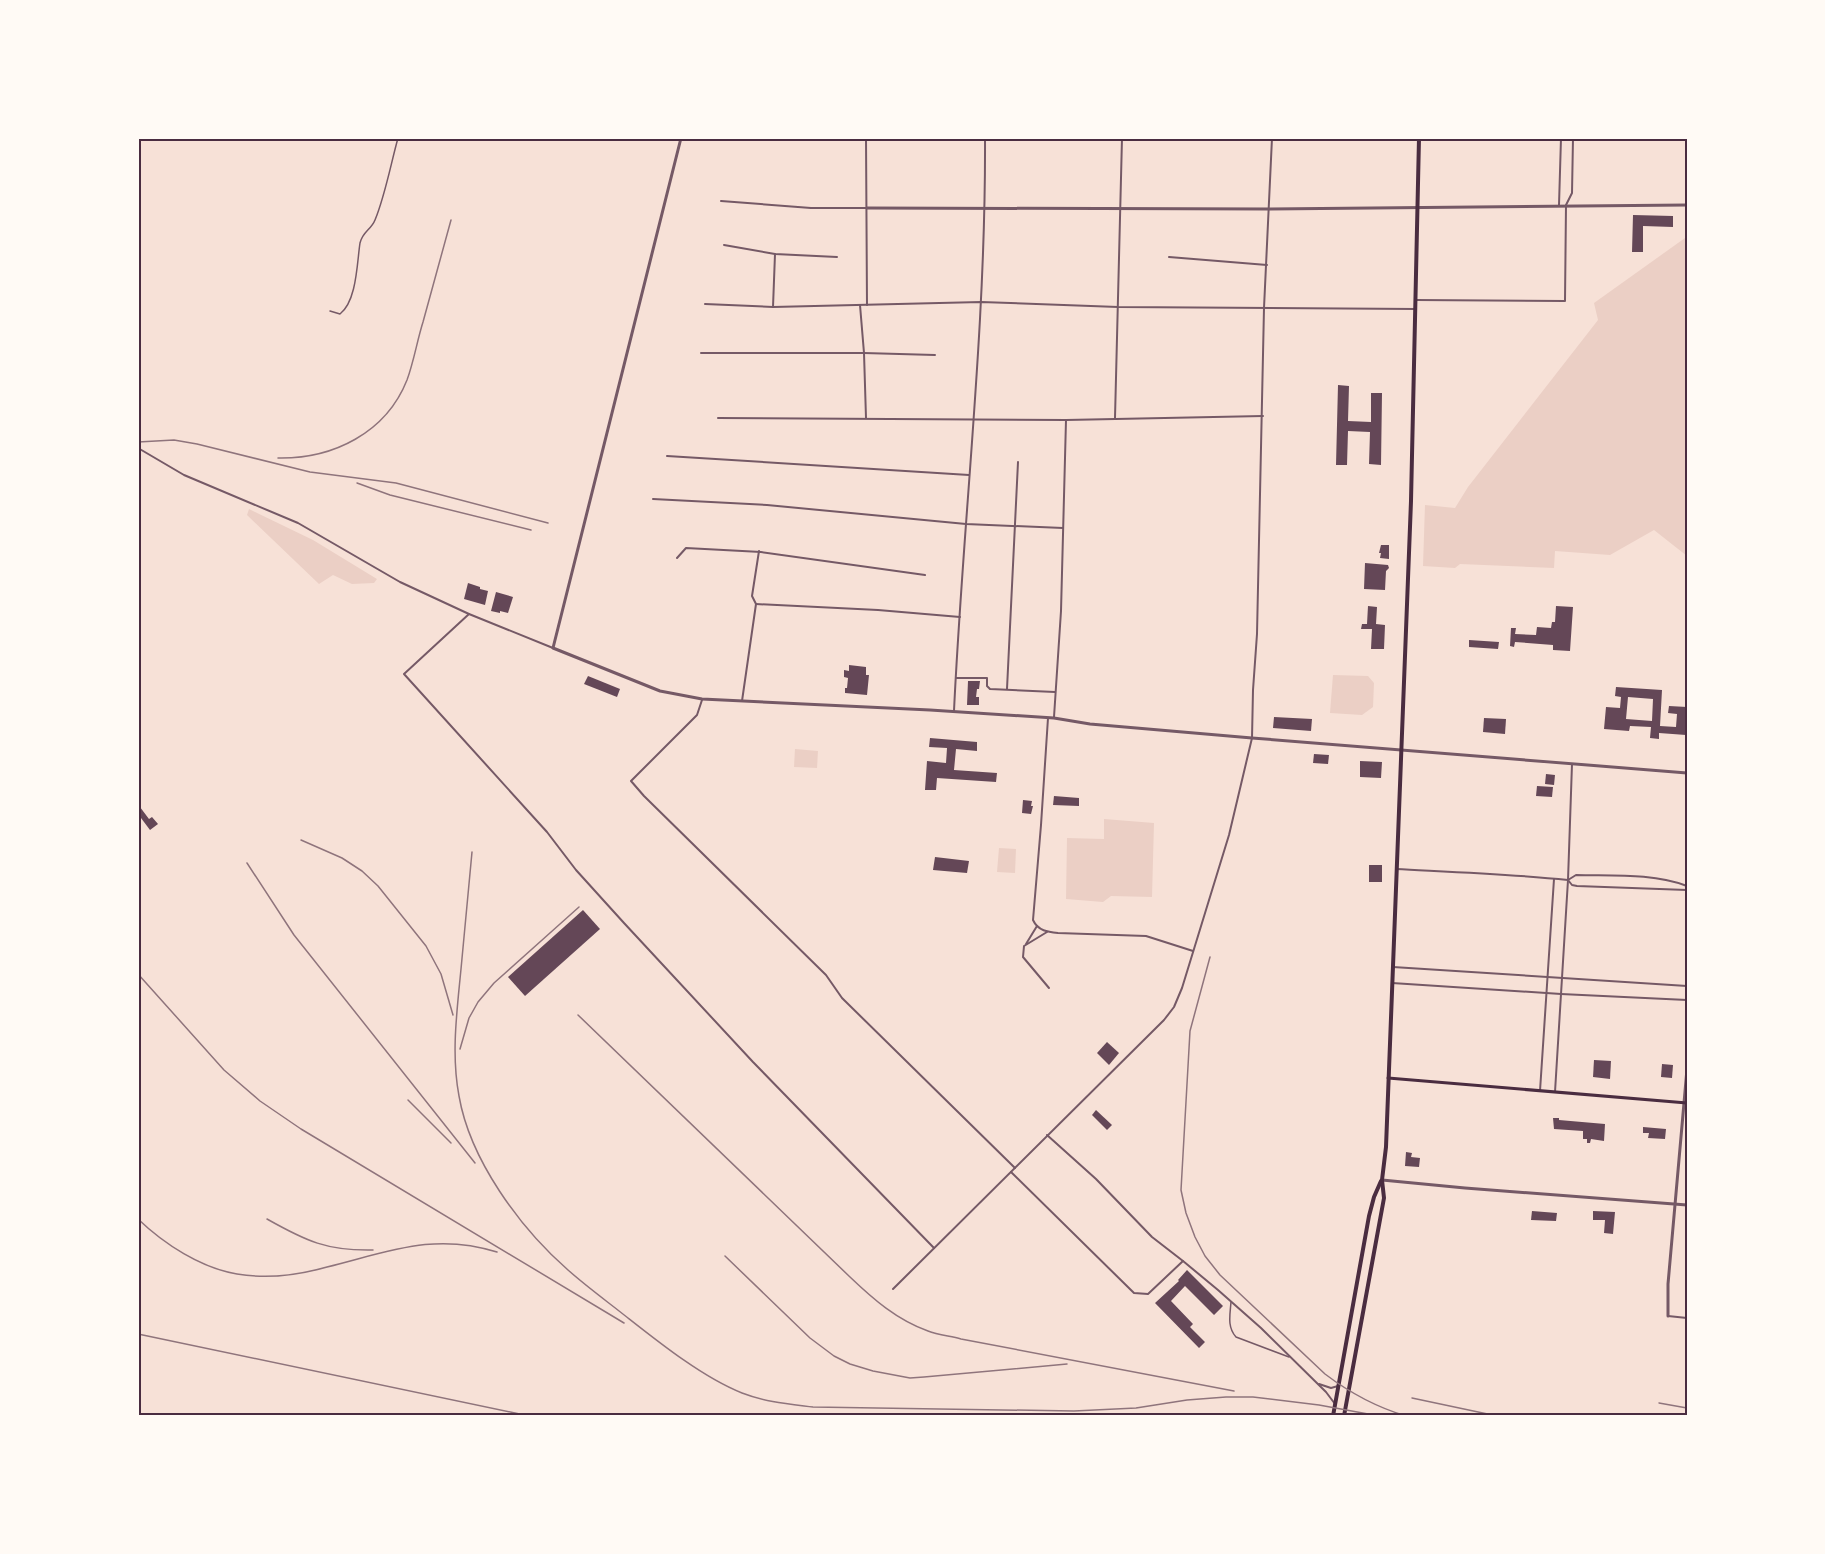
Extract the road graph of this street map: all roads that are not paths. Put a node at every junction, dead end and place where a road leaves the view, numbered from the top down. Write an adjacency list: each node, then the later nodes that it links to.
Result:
1 (398, 138): 33 (lane)
2 (681, 138): 57 (street)
3 (866, 138): 15 (street)
4 (985, 138): 16 (street)
5 (1122, 138): 17 (street)
6 (1272, 138): 18 (street)
7 (1419, 138): 14 (main road)
8 (1561, 138): 11 (street)
9 (1573, 138): 12 (street)
10 (721, 201): 15 (street)
11 (1559, 205): 12 (street); 14 (street)
12 (1566, 205): 13 (street); 24 (street)
13 (1687, 205)
14 (1418, 207): 18 (street); 24 (main road)
15 (867, 208): 16 (street); 27 (street)
16 (985, 208): 17 (street); 25 (street)
17 (1119, 208): 18 (street); 30 (street)
18 (1269, 209): 23 (street)
19 (724, 246): 20 (street)
20 (776, 254): 22 (street); 29 (street)
21 (1169, 256): 23 (street)
22 (837, 257)
23 (1267, 265): 31 (street)
24 (1416, 300): 32 (main road)
25 (981, 302): 27 (street); 30 (street); 41 (street)
26 (705, 304): 29 (street)
27 (867, 304): 28 (street)
28 (860, 305): 29 (street); 35 (street)
29 (773, 307)
30 (1118, 308): 31 (street); 40 (street)
31 (1264, 308): 32 (street); 37 (street)
32 (1416, 309): 67 (main road)
33 (330, 312)
34 (701, 353): 35 (street)
35 (864, 353): 36 (street); 39 (street)
36 (935, 355)
37 (1263, 416): 40 (street); 66 (street)
38 (718, 418): 39 (street)
39 (866, 418): 41 (street)
40 (1115, 418): 42 (street)
41 (974, 419): 42 (street); 46 (street)
42 (1066, 420): 50 (street)
43 (138, 448): 55 (street)
44 (667, 456): 46 (street)
45 (1018, 462): 49 (street)
46 (969, 475): 48 (street)
47 (653, 499): 48 (street)
48 (966, 524): 49 (street); 56 (street)
49 (1016, 526): 50 (street); 59 (street)
50 (1063, 528): 60 (street)
51 (759, 552): 52 (street); 53 (street); 54 (street)
52 (677, 558)
53 (925, 575)
54 (756, 604): 56 (street); 62 (street)
55 (469, 614): 57 (street); 98 (street)
56 (960, 617): 58 (street)
57 (553, 648): 61 (street)
58 (956, 678): 59 (street); 63 (street)
59 (1007, 689): 60 (street)
60 (1055, 692): 65 (street)
61 (702, 699): 62 (street); 93 (street)
62 (742, 701): 63 (street)
63 (954, 711): 64 (street)
64 (1048, 718): 65 (street); 74 (street)
65 (1054, 718): 66 (street)
66 (1252, 738): 67 (street); 77 (street)
67 (1401, 749): 68 (street); 70 (main road)
68 (1572, 764): 69 (street); 72 (street)
69 (1687, 773)
70 (1396, 869): 71 (street); 78 (main road)
71 (1554, 879): 72 (street); 79 (street)
72 (1568, 880): 73 (street); 73 (street); 80 (street)
73 (1687, 888)
74 (1037, 926): 75 (street); 76 (street)
75 (1047, 932): 76 (street); 77 (street)
76 (1024, 946): 83 (street)
77 (1193, 951): 92 (street)
78 (1393, 967): 79 (street); 81 (main road)
79 (1548, 976): 80 (street); 84 (street)
80 (1562, 977): 82 (street); 85 (street)
81 (1392, 983): 84 (street); 88 (main road)
82 (1687, 986)
83 (1049, 988)
84 (1547, 993): 85 (street); 89 (street)
85 (1561, 994): 86 (street); 90 (street)
86 (1687, 999)
87 (1687, 1069): 91 (street)
88 (1388, 1078): 89 (main road); 95 (main road)
89 (1540, 1090): 90 (main road)
90 (1555, 1092): 91 (main road)
91 (1686, 1103): 96 (street)
92 (1047, 1135): 93 (street); 99 (street)
93 (1015, 1168): 94 (street)
94 (1011, 1172): 98 (street); 99 (street)
95 (1382, 1180): 96 (street); 106 (main road); 109 (main road)
96 (1676, 1204): 97 (street); 102 (street)
97 (1687, 1205)
98 (934, 1248): 100 (street)
99 (1183, 1262): 101 (street)
100 (893, 1289)
101 (1231, 1302): 104 (street); 104 (lane)
102 (1668, 1316): 103 (street)
103 (1687, 1318)
104 (1290, 1357): 105 (street)
105 (1316, 1383): 106 (street); 107 (street)
106 (1338, 1386): 107 (main road)
107 (1335, 1404): 108 (main road)
108 (1333, 1416)
109 (1344, 1416)

